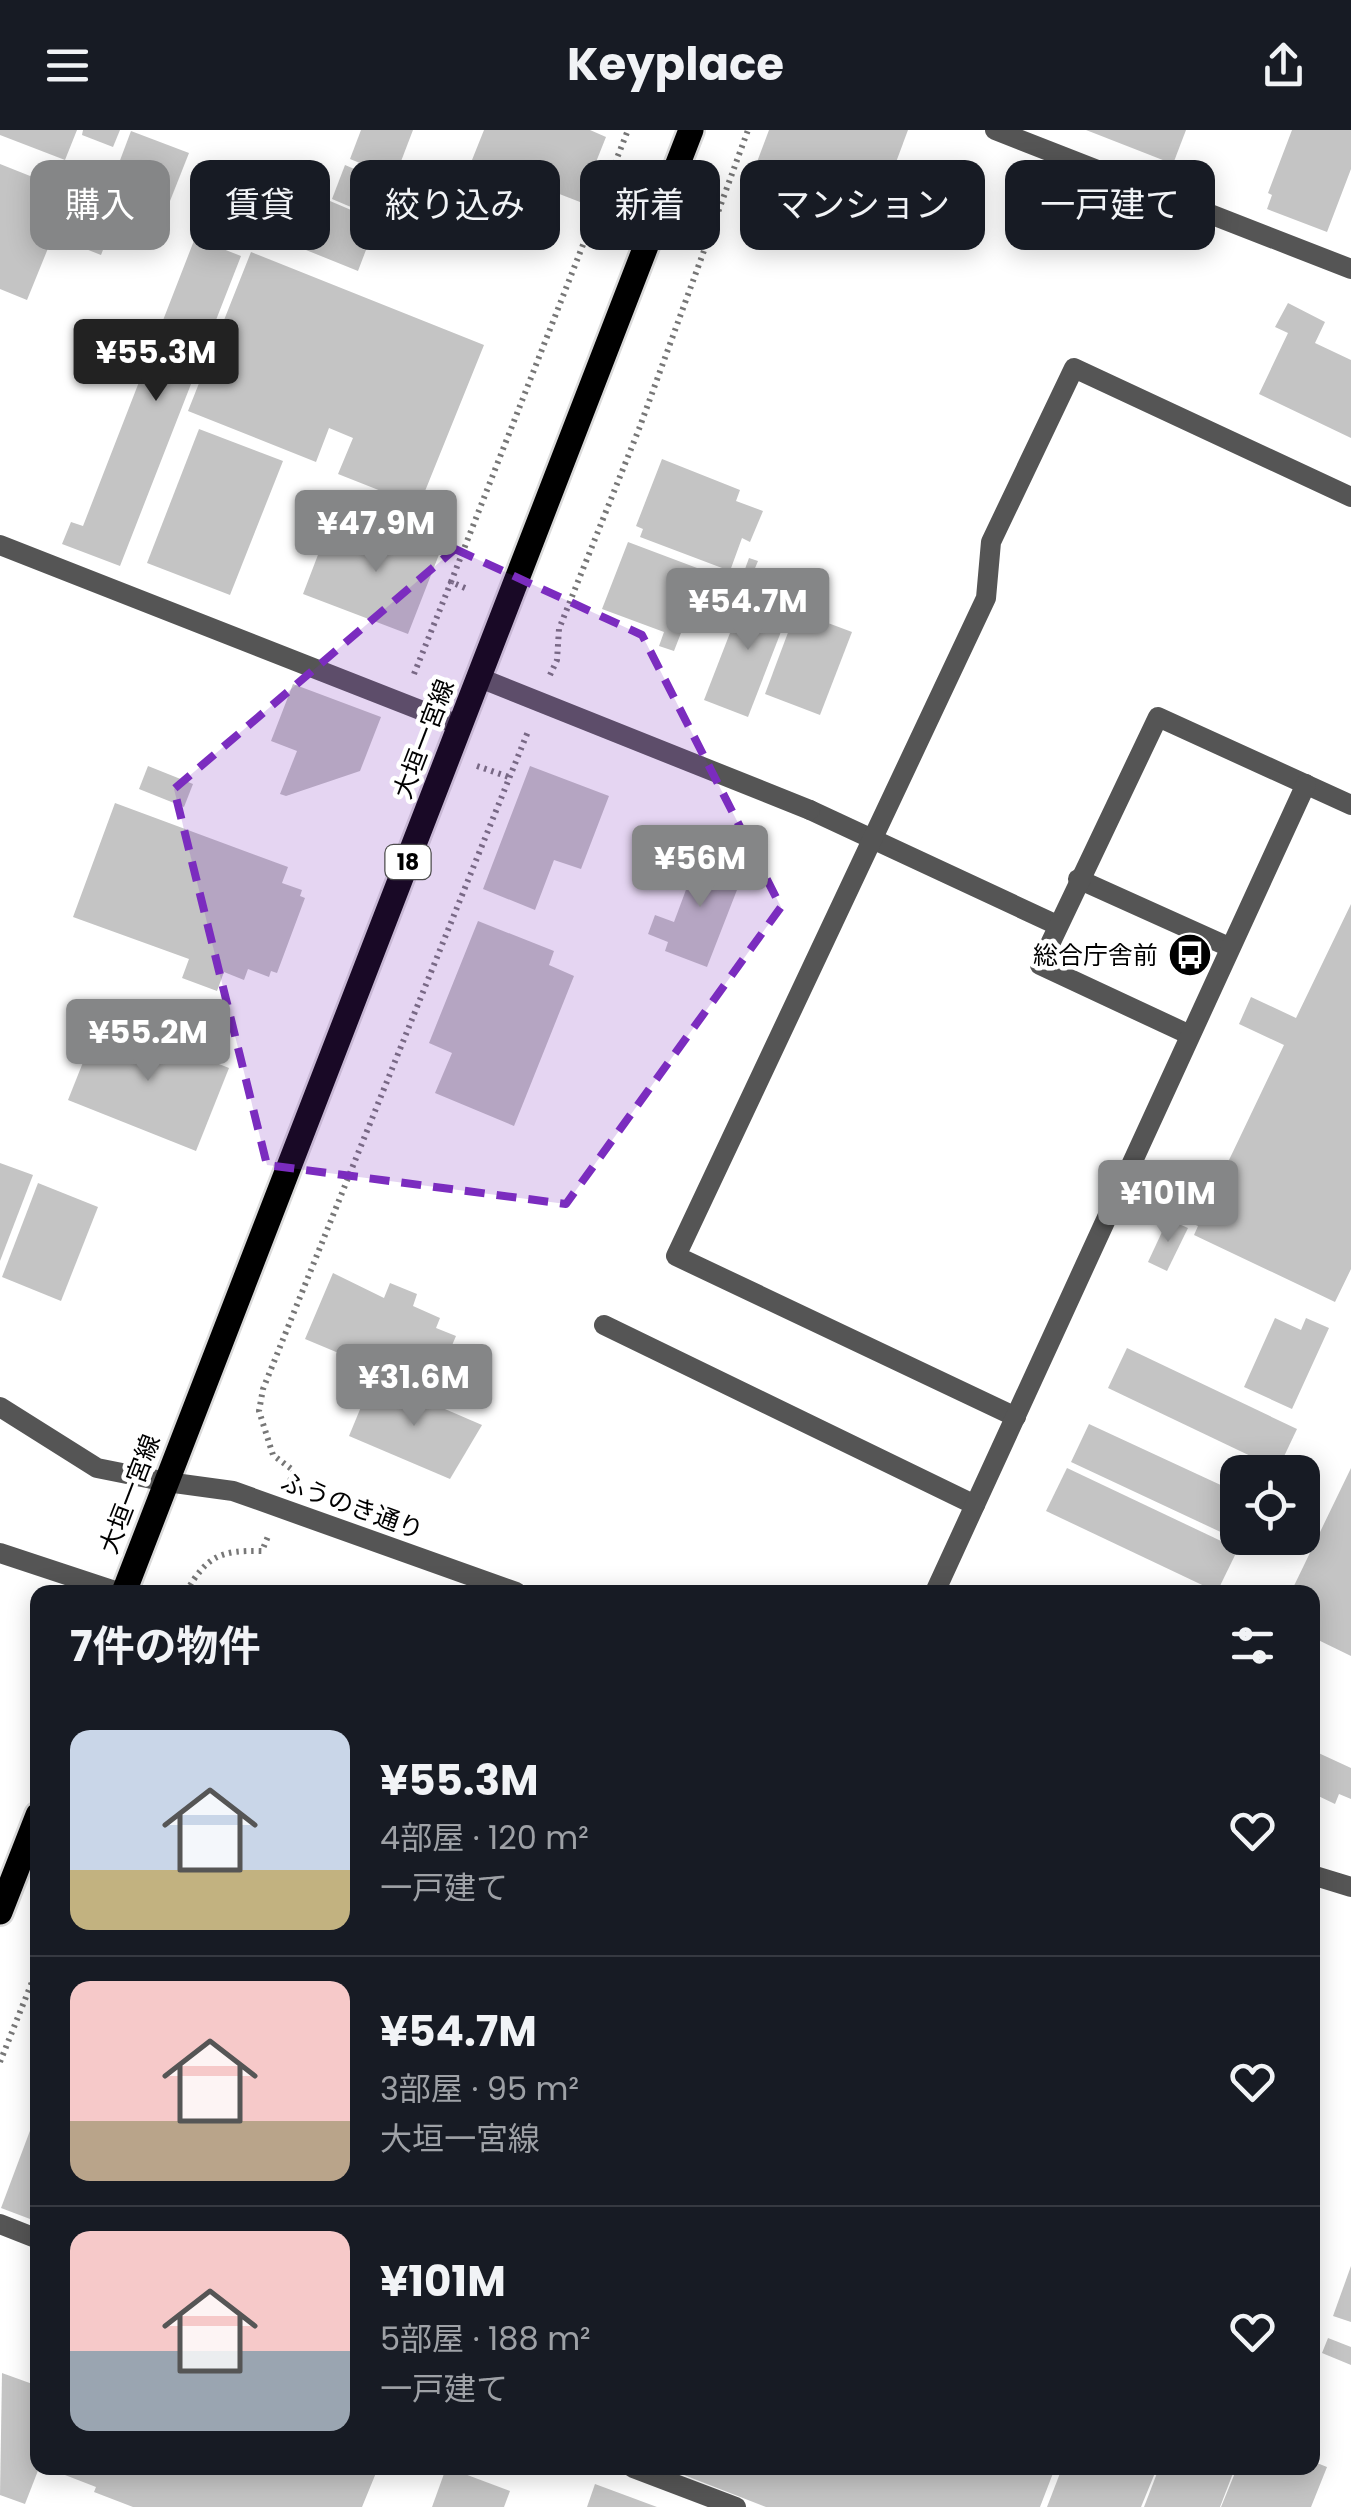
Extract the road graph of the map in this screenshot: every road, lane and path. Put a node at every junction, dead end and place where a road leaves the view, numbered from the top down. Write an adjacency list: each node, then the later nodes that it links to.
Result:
1 (628, 130): 8 (path)
2 (691, 130): 13 (main road, 大垣一宮線 / 18)
3 (748, 130): 11 (path)
4 (996, 130): 5 (street)
5 (1351, 269)
6 (1351, 498): 21 (street)
7 (0, 544): 15 (street)
8 (451, 582): 9 (path); 14 (path)
9 (465, 588)
10 (548, 624): 11 (path)
11 (559, 630): 12 (path)
12 (557, 660)
13 (480, 678): 15 (main road, 大垣一宮線 / 18); 21 (street)
14 (409, 686)
15 (461, 726): 29 (main road, 大垣一宮線 / 18)
16 (522, 747): 18 (path)
17 (493, 772): 18 (path)
18 (509, 777): 31 (path)
19 (1306, 784): 20 (street); 22 (street); 24 (street)
20 (1349, 798)
21 (871, 838): 23 (street); 28 (street)
22 (1078, 879): 23 (street); 24 (street)
23 (1056, 925): 25 (street)
24 (1229, 947): 25 (street)
25 (1190, 1034): 28 (street)
26 (604, 1325): 30 (street)
27 (0, 1407): 29 (street, ふうのき通り)
28 (1016, 1417): 30 (street)
29 (167, 1482): 31 (street, ふうのき通り); 34 (main road, 大垣一宮線 / 18)
30 (975, 1505): 37 (street)
31 (280, 1507): 35 (path); 36 (street, ふうのき通り)
32 (0, 1553): 33 (street)
33 (99, 1585)
34 (124, 1585)
35 (190, 1585)
36 (497, 1585)
37 (938, 1585)
38 (30, 1835): 41 (main road)
39 (1320, 1877): 40 (street)
40 (1351, 1887)
41 (0, 1912)
42 (30, 1987): 43 (path)
43 (0, 2062)
44 (0, 2224): 45 (street)
45 (30, 2236)
46 (645, 2475): 47 (street)
47 (682, 2497): 48 (street)
48 (736, 2507)

